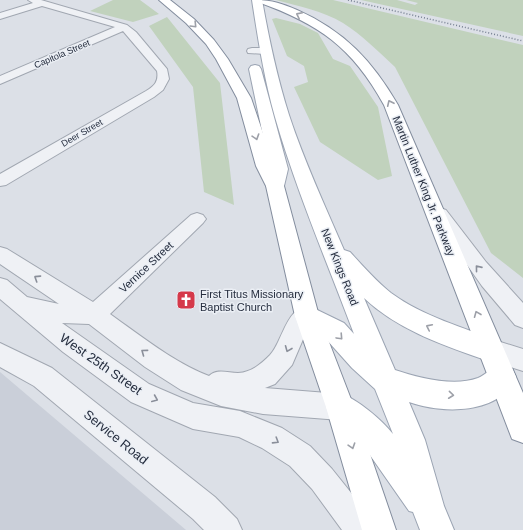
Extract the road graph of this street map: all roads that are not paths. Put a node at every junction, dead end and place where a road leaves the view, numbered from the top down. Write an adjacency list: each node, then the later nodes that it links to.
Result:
1 (164, 0): 9 (main road, one-way to 9)
2 (37, 1): 4 (street); 5 (street)
3 (261, 1): 6 (main road, New Kings Road); 10 (main road, Martin Luther King Jr. Parkway, one-way to 3)
4 (0, 16)
5 (124, 27): 7 (street, Capitola Street); 8 (street, Deer Street)
6 (256, 47): 9 (main road, New Kings Road); 12 (main road, New Kings Road)
7 (0, 80)
8 (0, 181)
9 (275, 186): 17 (main road, New Kings Road)
10 (430, 199): 18 (street, one-way to 10); 19 (main road, Martin Luther King Jr. Parkway, one-way to 10)
11 (197, 219): 16 (street, Vernice Street)
12 (332, 247): 19 (main road, one-way to 12); 23 (main road, New Kings Road)
13 (0, 254): 16 (street, one-way to 13)
14 (0, 286): 15 (street, West 25th Street)
15 (20, 304): 16 (street); 29 (street, West 25th Street, one-way to 29)
16 (94, 315): 24 (street, one-way to 16)
17 (307, 316): 23 (main road, one-way to 23); 24 (street, one-way to 24); 25 (main road, New Kings Road)
18 (523, 318)
19 (491, 350): 21 (street); 22 (main road, Martin Luther King Jr. Parkway)
20 (0, 354): 28 (street, Service Road)
21 (523, 360)
22 (502, 376): 23 (main road, one-way to 22); 26 (main road, Martin Luther King Jr. Parkway)
23 (386, 380): 27 (main road, New Kings Road)
24 (190, 381): 25 (street)
25 (340, 407): 27 (main road); 30 (main road, New Kings Road, one-way to 30)
26 (523, 428)
27 (432, 519)
28 (226, 530)
29 (361, 530)
30 (378, 530)

